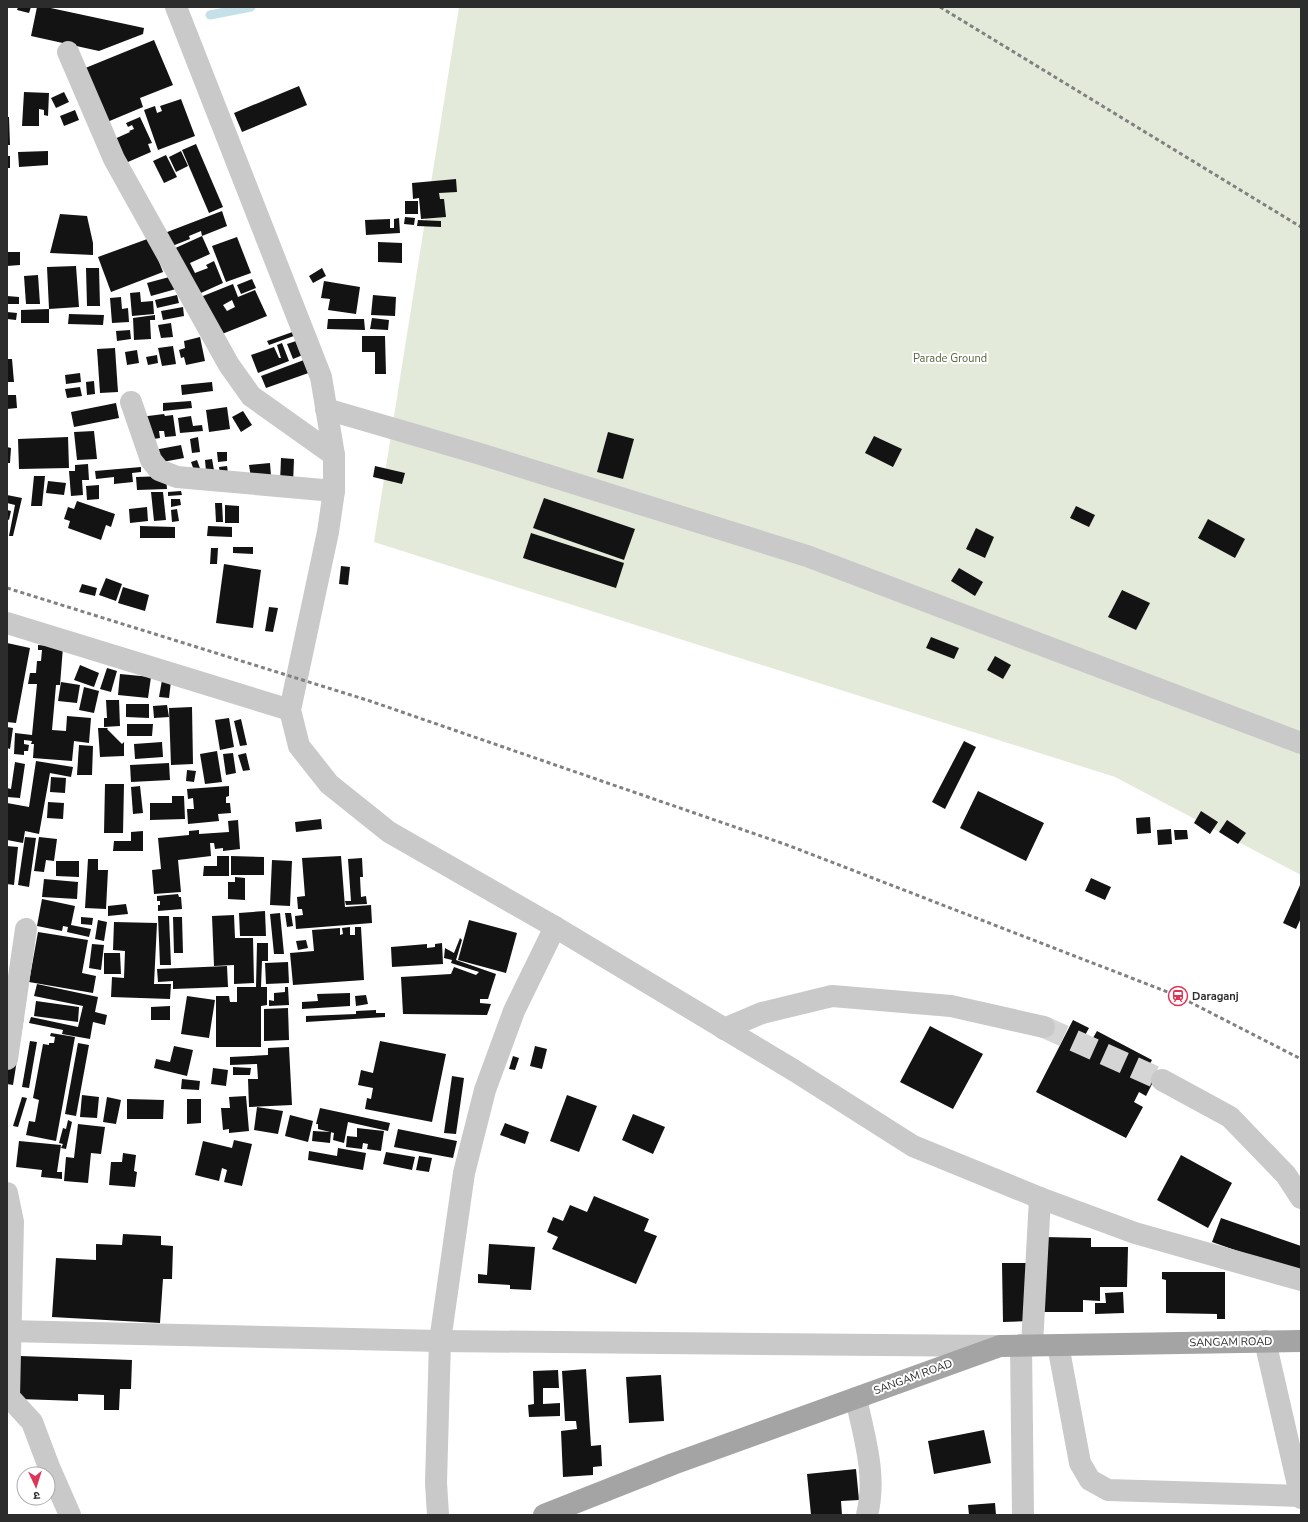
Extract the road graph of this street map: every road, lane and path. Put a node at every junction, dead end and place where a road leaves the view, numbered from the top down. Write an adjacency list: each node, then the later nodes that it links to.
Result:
1 (176, 7): 4 (street)
2 (68, 52): 5 (street)
3 (131, 402): 6 (street)
4 (326, 409): 5 (street); 9 (street)
5 (334, 455): 6 (street)
6 (334, 490): 8 (street)
7 (7, 623): 8 (street)
8 (290, 710): 10 (street)
9 (1301, 743)
10 (555, 927): 13 (street); 21 (street)
11 (26, 930): 14 (street)
12 (1044, 1027): 13 (street)
13 (724, 1029): 17 (street)
14 (7, 1059)
15 (1162, 1080): 18 (street)
16 (7, 1193): 20 (street)
17 (1040, 1198): 19 (street); 24 (street)
18 (1301, 1198)
19 (1301, 1280)
20 (9, 1331): 21 (street); 28 (street)
21 (440, 1341): 24 (street); 29 (street)
22 (1265, 1341): 23 (main road, SANGAM ROAD); 25 (main road, SANGAM ROAD); 27 (street)
23 (1301, 1341)
24 (1018, 1345): 25 (main road, SANGAM ROAD); 26 (main road, SANGAM ROAD); 32 (street)
25 (1058, 1345): 27 (street)
26 (856, 1398): 30 (main road, SANGAM ROAD); 31 (street)
27 (1301, 1497)
28 (70, 1515)
29 (438, 1515)
30 (544, 1515)
31 (867, 1515)
32 (1023, 1515)

